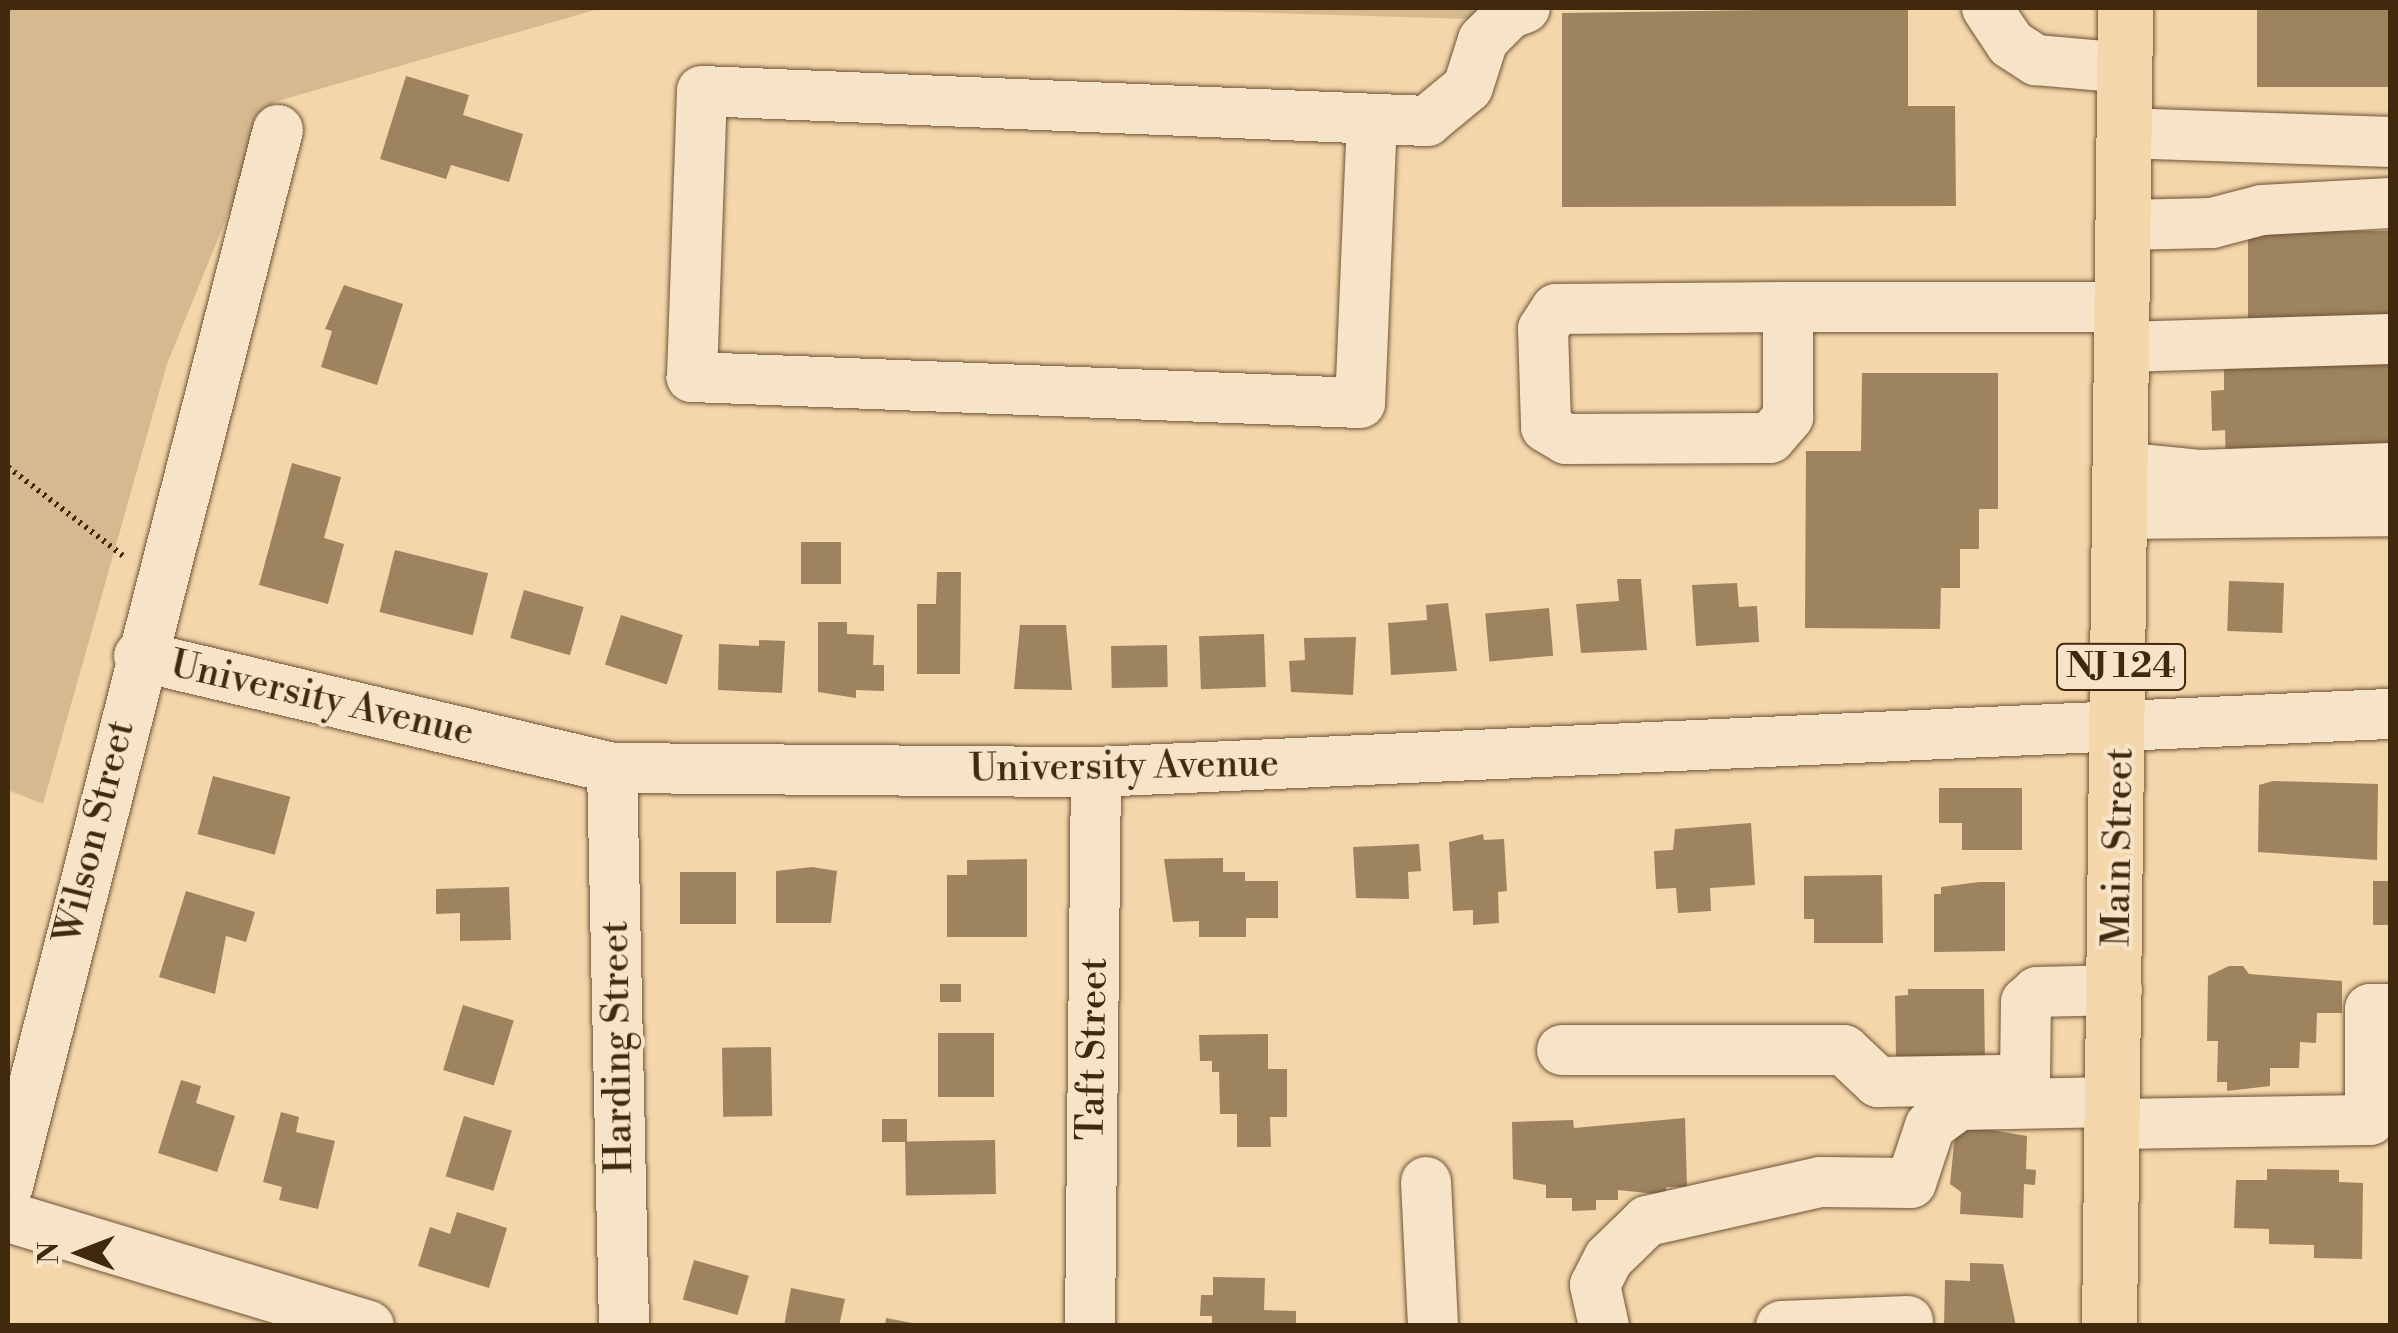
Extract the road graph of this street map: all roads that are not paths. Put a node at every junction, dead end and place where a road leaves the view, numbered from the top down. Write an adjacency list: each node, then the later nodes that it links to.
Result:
1 (1526, 8): 5 (street)
2 (1987, 8): 4 (street)
3 (2125, 8): 4 (main road, Main Street / NJ 124)
4 (2125, 68): 7 (main road, Main Street / NJ 124)
5 (1372, 119): 5 (street)
6 (278, 130): 17 (street, Wilson Street)
7 (2124, 133): 8 (street); 10 (main road, Main Street / NJ 124)
8 (2390, 142)
9 (2390, 203): 10 (street)
10 (2123, 224): 12 (main road, Main Street / NJ 124)
11 (1788, 307): 11 (street); 12 (street)
12 (2122, 327): 13 (street); 15 (main road, Main Street / NJ 124)
13 (2390, 338)
14 (2390, 468): 15 (street)
15 (2121, 491): 16 (street); 19 (main road, Main Street / NJ 124)
16 (2390, 511)
17 (139, 656): 20 (street, University Avenue); 28 (street, Wilson Street)
18 (2390, 714): 19 (street, University Avenue)
19 (2121, 727): 21 (street, University Avenue); 22 (main road, Main Street / NJ 124)
20 (612, 768): 21 (street, University Avenue); 32 (street, Harding Street)
21 (1096, 772): 33 (street, Taft Street)
22 (2117, 990): 25 (street); 26 (main road, Main Street / NJ 124)
23 (2390, 1009): 26 (street)
24 (1562, 1050): 25 (street)
25 (2025, 1079): 26 (street)
26 (2114, 1102): 35 (street); 37 (main road, Main Street / NJ 124)
27 (1426, 1182): 34 (street)
28 (8, 1186)
29 (8, 1217): 31 (street)
30 (1908, 1321): 36 (street)
31 (369, 1326)
32 (624, 1326)
33 (1090, 1326)
34 (1433, 1326)
35 (1604, 1326)
36 (1781, 1326)
37 (2109, 1326)

